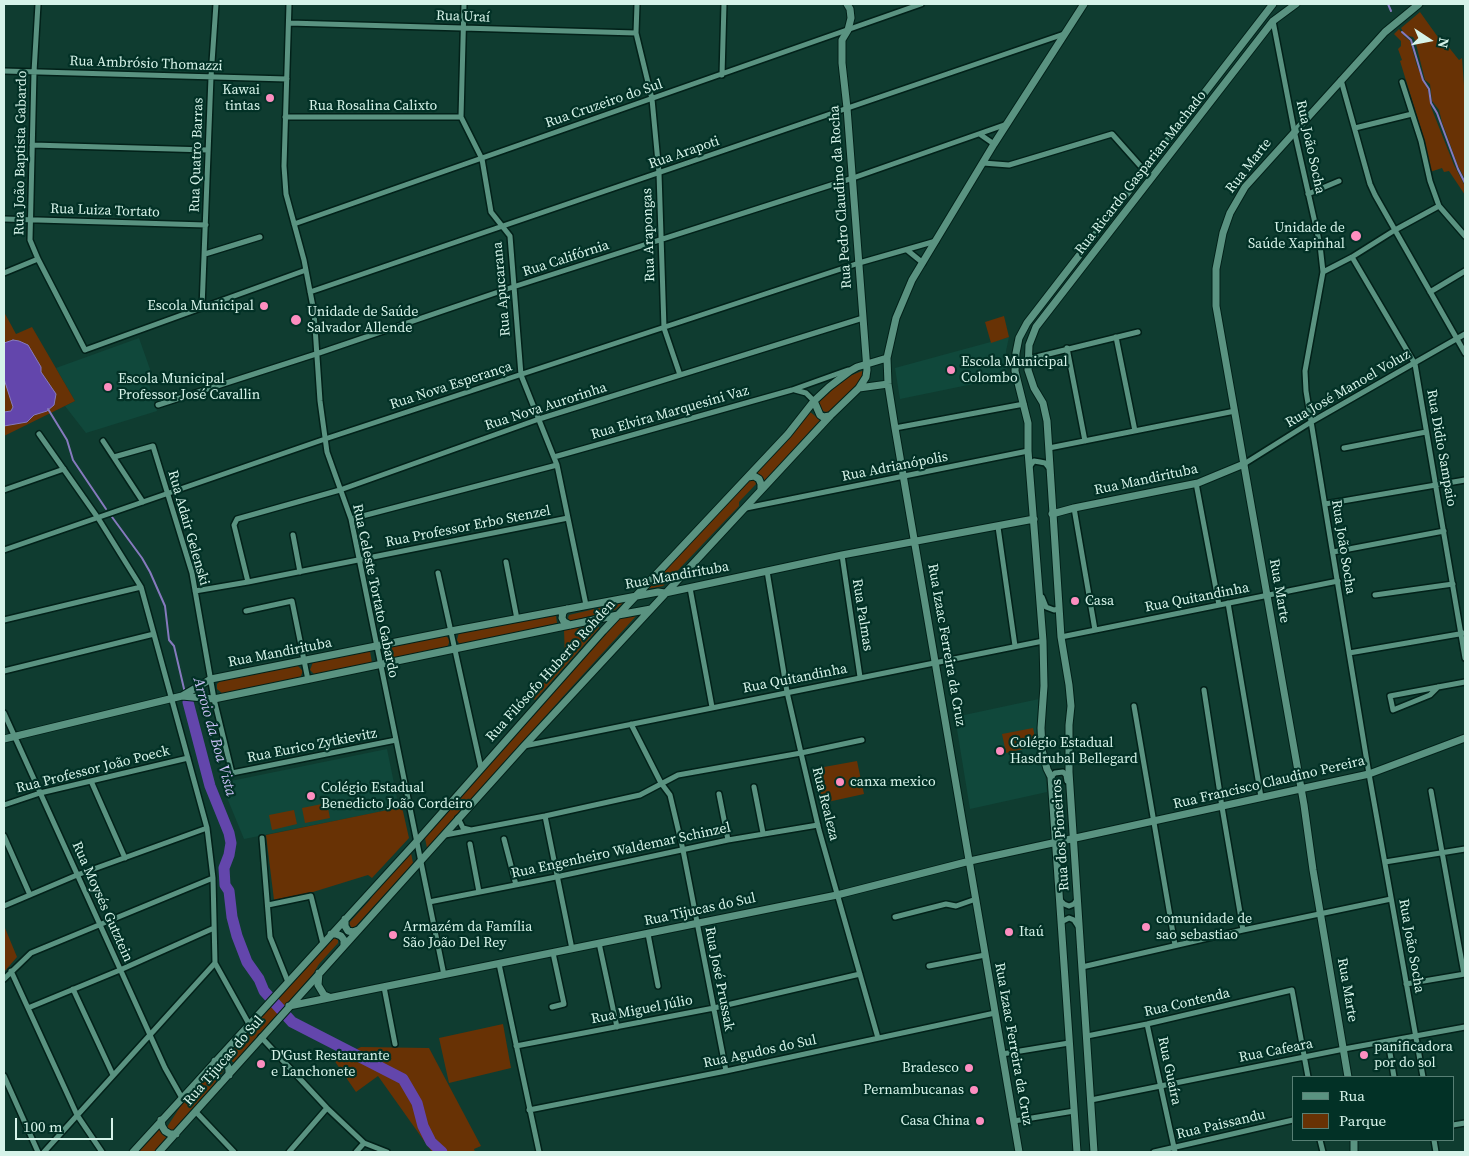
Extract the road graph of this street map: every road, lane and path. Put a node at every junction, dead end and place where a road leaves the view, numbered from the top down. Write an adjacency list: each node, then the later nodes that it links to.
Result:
1 (38, 4): 20 (street, Rua João Baptista Gabardo)
2 (216, 4): 22 (street, Rua Quatro Barras)
3 (289, 4): 14 (street, Rua Celeste Tortato Gabardo)
4 (464, 4): 15 (street, Rua Apucarana)
5 (637, 4): 17 (street, Rua Arapongas)
6 (724, 4): 21 (street)
7 (847, 4): 16 (street, Rua Pedro Claudino da Rocha)
8 (921, 4): 16 (street, Rua Cruzeiro do Sul)
9 (1084, 4): 18 (street, Rua Izaac Ferreira da Cruz)
10 (1272, 4): 40 (street, Rua Ricardo Gasparian Machado)
11 (1296, 4): 13 (street, Rua Ricardo Gasparian Machado)
12 (1419, 4): 24 (street, Rua Marte)
13 (1273, 21): 33 (street, Rua João Socha); 80 (street, Rua Ricardo Gasparian Machado)
14 (289, 22): 15 (street, Rua Uraí); 23 (street, Rua Celeste Tortato Gabardo)
15 (463, 29): 17 (street, Rua Uraí); 30 (street, Rua Apucarana)
16 (848, 30): 21 (street, Rua Cruzeiro do Sul); 27 (street, Rua Pedro Claudino da Rocha)
17 (636, 33): 26 (street, Rua Arapongas)
18 (1064, 34): 27 (street, Rua Arapoti); 31 (street, Rua Izaac Ferreira da Cruz)
19 (4, 71): 20 (street, Rua Ambrósio Thomazzi)
20 (34, 72): 22 (street, Rua Ambrósio Thomazzi); 36 (street, Rua João Baptista Gabardo)
21 (722, 75): 26 (street, Rua Cruzeiro do Sul)
22 (211, 77): 23 (street, Rua Ambrósio Thomazzi); 37 (street, Rua Quatro Barras)
23 (287, 79): 29 (street, Rua Celeste Tortato Gabardo)
24 (1341, 80): 32 (street); 33 (street, Rua Marte)
25 (1402, 82): 28 (street)
26 (652, 99): 38 (street, Rua Cruzeiro do Sul); 41 (street, Rua Arapongas)
27 (847, 108): 41 (street, Rua Arapoti); 42 (street, Rua Pedro Claudino da Rocha)
28 (1412, 114): 32 (street); 45 (street)
29 (285, 117): 30 (street, Rua Rosalina Calixto); 48 (street, Rua Celeste Tortato Gabardo)
30 (461, 117): 38 (street, Rua Apucarana)
31 (1007, 124): 34 (street, Rua Califórnia); 35 (street, Rua Izaac Ferreira da Cruz)
32 (1355, 128): 51 (street)
33 (1294, 130): 44 (street, Rua João Socha); 94 (street, Rua Marte)
34 (980, 135): 35 (street); 42 (street, Rua Califórnia)
35 (994, 144): 39 (street, Rua Izaac Ferreira da Cruz)
36 (32, 145): 37 (street); 47 (street, Rua João Baptista Gabardo)
37 (208, 150): 49 (street, Rua Quatro Barras)
38 (482, 159): 48 (street, Rua Cruzeiro do Sul); 50 (street, Rua Apucarana)
39 (983, 163): 40 (street); 55 (street, Rua Izaac Ferreira da Cruz)
40 (1144, 170): 85 (street, Rua Ricardo Gasparian Machado)
41 (659, 173): 50 (street, Rua Arapoti); 54 (street, Rua Arapongas)
42 (852, 178): 54 (street, Rua Califórnia); 60 (street, Rua Pedro Claudino da Rocha)
43 (1339, 181): 44 (street)
44 (1308, 194): 64 (street, Rua João Socha)
45 (1439, 206): 51 (street); 52 (street)
46 (4, 219): 47 (street, Rua Luiza Tortato)
47 (30, 220): 49 (street, Rua Luiza Tortato); 59 (street, Rua João Baptista Gabardo)
48 (294, 224): 62 (street, Rua Celeste Tortato Gabardo)
49 (206, 225): 57 (street, Rua Quatro Barras)
50 (503, 226): 66 (street, Rua Apucarana); 67 (street, Rua Arapoti)
51 (1395, 230): 58 (street); 68 (street)
52 (1465, 236)
53 (260, 237): 57 (street)
54 (660, 240): 66 (street, Rua Califórnia); 71 (street, Rua Arapongas)
55 (936, 242): 56 (street, Rua Nova Esperança); 61 (street, Rua Izaac Ferreira da Cruz)
56 (907, 250): 60 (street, Rua Nova Esperança); 61 (street)
57 (205, 254): 69 (street, Rua Quatro Barras)
58 (1352, 258): 64 (street); 82 (street, Rua Didio Sampaio)
59 (38, 259): 65 (street); 69 (street, Rua João Baptista Gabardo)
60 (859, 263): 70 (street, Rua Pedro Claudino da Rocha); 71 (street, Rua Nova Esperança)
61 (923, 263): 79 (street, Rua Izaac Ferreira da Cruz)
62 (306, 270): 67 (street, Rua Celeste Tortato Gabardo); 69 (street)
63 (1465, 271): 68 (street)
64 (1322, 272): 97 (street, Rua João Socha)
65 (4, 273)
66 (513, 287): 78 (street, Rua Califórnia); 86 (street, Rua Apucarana)
67 (310, 292): 78 (street, Rua Celeste Tortato Gabardo)
68 (1430, 292): 75 (street)
69 (202, 308)
70 (863, 318): 81 (street, Rua Pedro Claudino da Rocha); 87 (street, Rua Nova Aurorinha)
71 (664, 328): 86 (street, Rua Nova Esperança); 87 (street, Rua Arapongas)
72 (1138, 332): 74 (street)
73 (1465, 334): 75 (street, Rua José Manoel Voluz)
74 (1116, 337): 76 (street); 99 (street)
75 (1457, 339): 77 (street); 82 (street, Rua José Manoel Voluz)
76 (1067, 348): 80 (street); 104 (street)
77 (1465, 353)
78 (316, 354): 93 (street, Rua Califórnia); 102 (street, Rua Celeste Tortato Gabardo)
79 (887, 358): 81 (street, Rua Filósofo Huberto Rohden); 88 (street, Rua Izaac Ferreira da Cruz)
80 (1028, 359): 84 (street, Rua Ricardo Gasparian Machado)
81 (866, 364): 83 (street, Rua Filósofo Huberto Rohden); 89 (street, Rua Pedro Claudino da Rocha)
82 (1415, 364): 97 (street, Rua José Manoel Voluz); 100 (street, Rua Didio Sampaio)
83 (857, 367): 90 (street, Rua Elvira Marquesini Vaz); 91 (street, Rua Filósofo Huberto Rohden)
84 (1028, 370): 105 (street, Rua dos Pioneiros)
85 (1016, 371): 92 (street, Rua dos Pioneiros)
86 (521, 374): 96 (street, Rua Apucarana); 102 (street, Rua Nova Esperança)
87 (680, 375): 96 (street, Rua Nova Aurorinha)
88 (888, 384): 89 (street); 98 (street, Rua Izaac Ferreira da Cruz)
89 (860, 388): 95 (street)
90 (792, 390): 91 (street); 109 (street, Rua Elvira Marquesini Vaz)
91 (814, 401): 95 (street); 115 (street, Rua Filósofo Huberto Rohden)
92 (1024, 404): 98 (street); 107 (street, Rua dos Pioneiros)
93 (158, 405)
94 (1234, 411): 99 (street); 110 (street, Rua Marte)
95 (830, 416): 122 (street)
96 (539, 419): 109 (street, Rua Apucarana); 121 (street, Rua Nova Aurorinha)
97 (1311, 422): 110 (street, Rua José Manoel Voluz); 126 (street, Rua João Socha)
98 (895, 428): 116 (street, Rua Izaac Ferreira da Cruz)
99 (1135, 431): 104 (street)
100 (1426, 432): 106 (street); 119 (street, Rua Didio Sampaio)
101 (40, 434): 113 (street)
102 (325, 438): 121 (street, Rua Celeste Tortato Gabardo); 123 (street, Rua Nova Esperança)
103 (103, 440): 108 (street)
104 (1084, 441): 105 (street)
105 (1049, 448): 114 (street, Rua dos Pioneiros)
106 (1344, 448)
107 (1028, 451): 112 (street, Rua dos Pioneiros); 116 (street, Rua Adrianópolis)
108 (114, 457): 123 (street, Rua Adair Gelenski); 124 (street)
109 (554, 457): 111 (street, Rua Apucarana)
110 (1244, 464): 118 (street, Rua Mandirituba); 155 (street, Rua Marte)
111 (557, 465): 131 (street, Rua Apucarana); 132 (street)
112 (1030, 466): 114 (street); 133 (street, Rua dos Pioneiros)
113 (64, 469): 120 (street); 130 (street)
114 (1050, 469): 129 (street, Rua dos Pioneiros)
115 (748, 477): 122 (street); 157 (street, Rua Filósofo Huberto Rohden)
116 (905, 477): 125 (street, Rua Adrianópolis); 137 (street, Rua Izaac Ferreira da Cruz)
117 (1465, 480): 119 (street)
118 (1196, 483): 128 (street, Rua Mandirituba); 160 (street)
119 (1436, 485): 126 (street); 135 (street, Rua Didio Sampaio)
120 (4, 490)
121 (340, 490): 132 (street, Rua Celeste Tortato Gabardo); 149 (street, Rua Nova Aurorinha)
122 (760, 491): 125 (street); 127 (street)
123 (167, 494): 124 (street, Rua Nova Esperança); 153 (street, Rua Adair Gelenski)
124 (142, 502): 130 (street, Rua Nova Esperança)
125 (765, 504): 127 (street, Rua Adrianópolis)
126 (1325, 504): 139 (street, Rua João Socha)
127 (746, 508): 147 (street)
128 (1074, 508): 129 (street, Rua Mandirituba); 170 (street)
129 (1052, 514): 163 (street, Rua dos Pioneiros)
130 (98, 518): 138 (street, Rua Nova Esperança); 151 (street)
131 (568, 518): 141 (street, Rua Professor Erbo Stenzel); 159 (street, Rua Apucarana)
132 (351, 519): 141 (street, Rua Celeste Tortato Gabardo)
133 (1034, 519): 134 (street, Rua Mandirituba); 146 (street, Rua dos Pioneiros)
134 (998, 527): 137 (street, Rua Mandirituba); 178 (street)
135 (1444, 531): 139 (street); 150 (street, Rua Didio Sampaio)
136 (293, 535): 144 (street)
137 (916, 542): 140 (street, Rua Mandirituba); 183 (street, Rua Izaac Ferreira da Cruz)
138 (4, 550)
139 (1333, 552): 148 (street, Rua João Socha)
140 (842, 555): 143 (street, Rua Mandirituba); 186 (street, Rua Palmas)
141 (359, 560): 144 (street, Rua Professor Erbo Stenzel); 177 (street, Rua Celeste Tortato Gabardo)
142 (506, 562): 166 (street)
143 (767, 571): 152 (street, Rua Mandirituba); 192 (street, Rua Realeza)
144 (300, 572): 149 (street, Rua Professor Erbo Stenzel)
145 (438, 573): 171 (street)
146 (1038, 577): 163 (street); 176 (street, Rua dos Pioneiros)
147 (678, 578): 152 (street); 154 (street)
148 (1338, 581): 155 (street, Rua Quitandinha); 180 (street, Rua João Socha)
149 (248, 582): 153 (street, Rua Professor Erbo Stenzel)
150 (1453, 584): 156 (street); 173 (street, Rua Didio Sampaio)
151 (141, 587): 167 (street); 174 (street)
152 (688, 588): 154 (street, Rua Mandirituba); 197 (street)
153 (195, 591): 187 (street, Rua Adair Gelenski)
154 (665, 593): 157 (street, Rua Mandirituba); 162 (street)
155 (1267, 595): 158 (street, Rua Quitandinha); 217 (street, Rua Marte)
156 (1375, 595)
157 (635, 596): 159 (street, Rua Mandirituba); 165 (street, Rua Filósofo Huberto Rohden)
158 (1228, 603): 160 (street, Rua Quitandinha); 221 (street)
159 (586, 605): 161 (street, Rua Mandirituba)
160 (1219, 605): 170 (street, Rua Quitandinha)
161 (567, 609): 166 (street, Rua Mandirituba); 169 (street)
162 (652, 609): 165 (street, Rua Mandirituba); 200 (street)
163 (1059, 609): 175 (street, Rua dos Pioneiros)
164 (246, 611): 182 (street)
165 (618, 615): 168 (street, Rua Mandirituba); 172 (street, Rua Filósofo Huberto Rohden)
166 (517, 619): 171 (street, Rua Mandirituba)
167 (4, 620)
168 (594, 620): 169 (street, Rua Mandirituba); 172 (street)
169 (570, 625): 179 (street, Rua Mandirituba)
170 (1095, 630): 175 (street, Rua Quitandinha)
171 (451, 631): 177 (street, Rua Mandirituba); 179 (street)
172 (602, 631): 210 (street, Rua Filósofo Huberto Rohden)
173 (1463, 633): 180 (street); 181 (street, Rua Didio Sampaio)
174 (154, 634): 185 (street); 194 (street)
175 (1061, 637): 222 (street, Rua dos Pioneiros)
176 (1043, 641): 178 (street, Rua Quitandinha); 213 (street, Rua dos Pioneiros)
177 (376, 646): 182 (street, Rua Mandirituba); 184 (street, Rua Celeste Tortato Gabardo)
178 (1015, 646): 183 (street, Rua Quitandinha)
179 (455, 650): 184 (street, Rua Mandirituba); 210 (street)
180 (1349, 653): 212 (street, Rua João Socha)
181 (1465, 658)
182 (304, 661): 187 (street, Rua Mandirituba); 188 (street)
183 (936, 662): 186 (street, Rua Quitandinha); 245 (street, Rua Izaac Ferreira da Cruz)
184 (380, 665): 188 (street, Rua Mandirituba); 204 (street, Rua Celeste Tortato Gabardo)
185 (4, 671)
186 (860, 677): 192 (street, Rua Quitandinha)
187 (211, 680): 193 (street, Rua Mandirituba); 195 (street, Rua Adair Gelenski)
188 (308, 680): 195 (street, Rua Mandirituba)
189 (1465, 682): 190 (street)
190 (1438, 687): 190 (street)
191 (1204, 690): 224 (street)
192 (787, 692): 197 (street, Rua Quitandinha); 208 (street, Rua Realeza)
193 (182, 696): 194 (street, Rua Mandirituba); 195 (street, Rua Mandirituba)
194 (172, 698): 201 (street, Rua Mandirituba); 209 (street)
195 (214, 699): 211 (street, Rua Adair Gelenski)
196 (1134, 706): 227 (street)
197 (712, 708): 199 (street, Rua Quitandinha)
198 (4, 713): 201 (street, Rua Moysés Gutztein)
199 (631, 724): 205 (street, Rua Quitandinha); 215 (street, Rua José Prussak)
200 (537, 731): 205 (street); 207 (street)
201 (14, 735): 203 (street, Rua Mandirituba); 219 (street, Rua Moysés Gutztein)
202 (1465, 738): 212 (street, Rua Francisco Claudino Pereira)
203 (4, 739)
204 (396, 740): 211 (street, Rua Eurico Zytkievitz); 238 (street, Rua Celeste Tortato Gabardo)
205 (551, 740): 207 (street, Rua Quitandinha)
206 (862, 740): 208 (street)
207 (524, 746): 226 (street)
208 (801, 753): 215 (street); 228 (street, Rua Realeza)
209 (188, 758): 214 (street, Rua Professor João Poeck); 229 (street)
210 (481, 768): 238 (street, Rua Filósofo Huberto Rohden)
211 (232, 773)
212 (1369, 774): 217 (street, Rua Francisco Claudino Pereira); 247 (street, Rua João Socha)
213 (1050, 776): 222 (street); 239 (street, Rua dos Pioneiros)
214 (91, 781): 219 (street, Rua Professor João Poeck); 244 (street)
215 (661, 783): 225 (street); 242 (street, Rua José Prussak)
216 (754, 787): 231 (street)
217 (1301, 789): 221 (street, Rua Francisco Claudino Pereira); 262 (street, Rua Marte)
218 (1431, 791): 243 (street)
219 (40, 793): 223 (street, Rua Professor João Poeck); 248 (street, Rua Moysés Gutztein)
220 (719, 794): 237 (street)
221 (1261, 797): 224 (street, Rua Francisco Claudino Pereira)
222 (1071, 802): 236 (street, Rua dos Pioneiros)
223 (4, 805)
224 (1222, 806): 227 (street, Rua Francisco Claudino Pereira); 271 (street)
225 (545, 816): 230 (street); 249 (street)
226 (458, 818): 230 (street); 232 (street)
227 (1154, 822): 236 (street, Rua Francisco Claudino Pereira); 277 (street)
228 (818, 825): 231 (street, Rua Engenheiro Waldemar Schinzel); 254 (street, Rua Realeza)
229 (207, 828): 244 (street); 250 (street)
230 (474, 830): 232 (street)
231 (763, 834): 237 (street, Rua Engenheiro Waldemar Schinzel)
232 (444, 835): 246 (street)
233 (4, 836): 253 (street)
234 (262, 838): 260 (street)
235 (504, 839): 251 (street)
236 (1074, 839): 239 (street, Rua Tijucas do Sul); 257 (street, Rua dos Pioneiros)
237 (728, 840): 242 (street, Rua Engenheiro Waldemar Schinzel)
238 (417, 841): 246 (street, Rua Celeste Tortato Gabardo); 264 (street, Rua Filósofo Huberto Rohden)
239 (1055, 843): 245 (street, Rua Tijucas do Sul); 255 (street, Rua dos Pioneiros)
240 (470, 844): 252 (street)
241 (1465, 849): 243 (street)
242 (683, 850): 249 (street, Rua Engenheiro Waldemar Schinzel); 267 (street, Rua José Prussak)
243 (1441, 853): 247 (street); 289 (street)
244 (125, 858): 248 (street)
245 (970, 861): 254 (street, Rua Tijucas do Sul); 256 (street, Rua Izaac Ferreira da Cruz)
246 (421, 862): 259 (street, Rua Celeste Tortato Gabardo); 270 (street)
247 (1385, 862): 258 (street, Rua João Socha)
248 (77, 875): 253 (street); 266 (street, Rua Moysés Gutztein)
249 (556, 877): 251 (street, Rua Engenheiro Waldemar Schinzel); 278 (street)
250 (213, 878): 266 (street); 268 (street)
251 (516, 885): 252 (street, Rua Engenheiro Waldemar Schinzel)
252 (479, 892): 259 (street, Rua Engenheiro Waldemar Schinzel)
253 (30, 895): 261 (street)
254 (837, 895): 267 (street, Rua Tijucas do Sul); 288 (street, Rua Realeza)
255 (1059, 895): 257 (street); 265 (street, Rua dos Pioneiros)
256 (976, 899): 263 (street); 280 (street, Rua Izaac Ferreira da Cruz)
257 (1078, 900): 269 (street, Rua dos Pioneiros)
258 (1392, 900): 262 (street); 293 (street, Rua João Socha)
259 (429, 902): 290 (street, Rua Celeste Tortato Gabardo)
260 (268, 905): 274 (street); 292 (street)
261 (4, 906)
262 (1321, 913): 271 (street); 316 (street, Rua Marte)
263 (895, 916)
264 (345, 919): 270 (street); 272 (street, Rua Filósofo Huberto Rohden)
265 (1061, 922): 269 (street); 313 (street, Rua dos Pioneiros)
266 (100, 924): 285 (street, Rua Moysés Gutztein); 286 (street)
267 (697, 924): 273 (street, Rua Tijucas do Sul); 301 (street, Rua José Prussak)
268 (214, 928): 281 (street); 285 (street)
269 (1080, 928): 284 (street, Rua dos Pioneiros)
270 (358, 930): 276 (street)
271 (1243, 930): 277 (street)
272 (331, 934): 274 (street, Rua Filósofo Huberto Rohden); 276 (street)
273 (648, 934): 275 (street, Rua Tijucas do Sul); 295 (street)
274 (323, 944): 292 (street, Rua Filósofo Huberto Rohden)
275 (600, 944): 278 (street, Rua Tijucas do Sul); 305 (street)
276 (344, 945): 287 (street)
277 (1175, 945): 284 (street)
278 (572, 949): 279 (street, Rua Tijucas do Sul)
279 (553, 953): 282 (street, Rua Tijucas do Sul); 299 (street)
280 (985, 955): 283 (street); 302 (street, Rua Izaac Ferreira da Cruz)
281 (215, 963): 303 (street); 307 (street)
282 (499, 964): 290 (street, Rua Tijucas do Sul); 315 (street)
283 (929, 966)
284 (1082, 967): 308 (street, Rua dos Pioneiros)
285 (120, 970): 296 (street); 307 (street, Rua Moysés Gutztein)
286 (11, 971): 291 (street); 300 (street)
287 (319, 973): 297 (street); 298 (street)
288 (860, 974): 301 (street, Rua Miguel Júlio); 311 (street, Rua Realeza)
289 (1464, 974): 293 (street)
290 (444, 975): 294 (street, Rua Tijucas do Sul)
291 (4, 979)
292 (288, 982): 303 (street, Rua Filósofo Huberto Rohden)
293 (1406, 984): 309 (street, Rua João Socha)
294 (384, 986): 297 (street, Rua Tijucas do Sul); 314 (street)
295 (658, 986)
296 (74, 989): 300 (street); 321 (street)
297 (329, 997): 298 (street, Rua Tijucas do Sul)
298 (288, 1007): 310 (street, Rua Tijucas do Sul)
299 (552, 1007)
300 (28, 1008): 335 (street)
301 (714, 1008): 305 (street, Rua Miguel Júlio); 320 (street, Rua José Prussak)
302 (995, 1013): 311 (street, Rua Agudos do Sul); 317 (street, Rua Izaac Ferreira da Cruz)
303 (249, 1024): 319 (street, Rua Tijucas do Sul)
304 (1147, 1024): 308 (street, Rua Contenda); 318 (street, Rua Contenda); 328 (street, Rua Guaíra)
305 (617, 1027): 315 (street, Rua Miguel Júlio)
306 (1465, 1027): 309 (street, Rua Cafeara)
307 (150, 1035): 321 (street); 329 (street, Rua Moysés Gutztein)
308 (1087, 1036): 330 (street, Rua dos Pioneiros)
309 (1416, 1036): 312 (street, Rua Cafeara); 327 (street, Rua João Socha)
310 (261, 1037): 322 (street, Rua Tijucas do Sul); 331 (street)
311 (878, 1038): 320 (street, Rua Agudos do Sul)
312 (1388, 1041): 316 (street, Rua Cafeara); 326 (street)
313 (1069, 1043): 317 (street); 333 (street, Rua dos Pioneiros)
314 (395, 1044)
315 (516, 1046): 332 (street)
316 (1344, 1049): 318 (street, Rua Cafeara); 325 (street, Rua Marte)
317 (1002, 1054): 338 (street, Rua Izaac Ferreira da Cruz)
318 (1305, 1057): 324 (street); 328 (street, Rua Cafeara)
319 (215, 1061): 322 (street); 329 (street, Rua Tijucas do Sul)
320 (726, 1071): 332 (street, Rua Agudos do Sul)
321 (113, 1075): 335 (street)
322 (228, 1075): 334 (street, Rua Tijucas do Sul)
323 (4, 1076): 343 (street)
324 (1308, 1076)
325 (1348, 1076)
326 (1394, 1076)
327 (1423, 1076)
328 (1160, 1086): 330 (street, Rua Cafeara); 341 (street, Rua Guaíra)
329 (182, 1098): 336 (street, Rua Tijucas do Sul)
330 (1091, 1100): 354 (street, Rua dos Pioneiros)
331 (327, 1108): 340 (street); 348 (street)
332 (529, 1110): 351 (street)
333 (1074, 1111): 338 (street); 353 (street, Rua dos Pioneiros)
334 (196, 1112): 339 (street, Rua Tijucas do Sul); 347 (street)
335 (78, 1114): 344 (street); 345 (street)
336 (161, 1120): 339 (street); 346 (street, Rua Tijucas do Sul)
337 (1292, 1120): 341 (street, Rua Paissandu)
338 (1014, 1121): 352 (street, Rua Izaac Ferreira da Cruz)
339 (176, 1134): 342 (street, Rua Tijucas do Sul)
340 (364, 1143): 349 (street); 350 (street)
341 (1174, 1150): 355 (street, Rua Paissandu)
342 (162, 1151)
343 (38, 1152)
344 (44, 1152)
345 (102, 1152)
346 (132, 1152)
347 (234, 1152)
348 (289, 1152)
349 (356, 1152)
350 (387, 1152)
351 (539, 1152)
352 (1019, 1152)
353 (1076, 1152)
354 (1094, 1152)
355 (1154, 1152)

